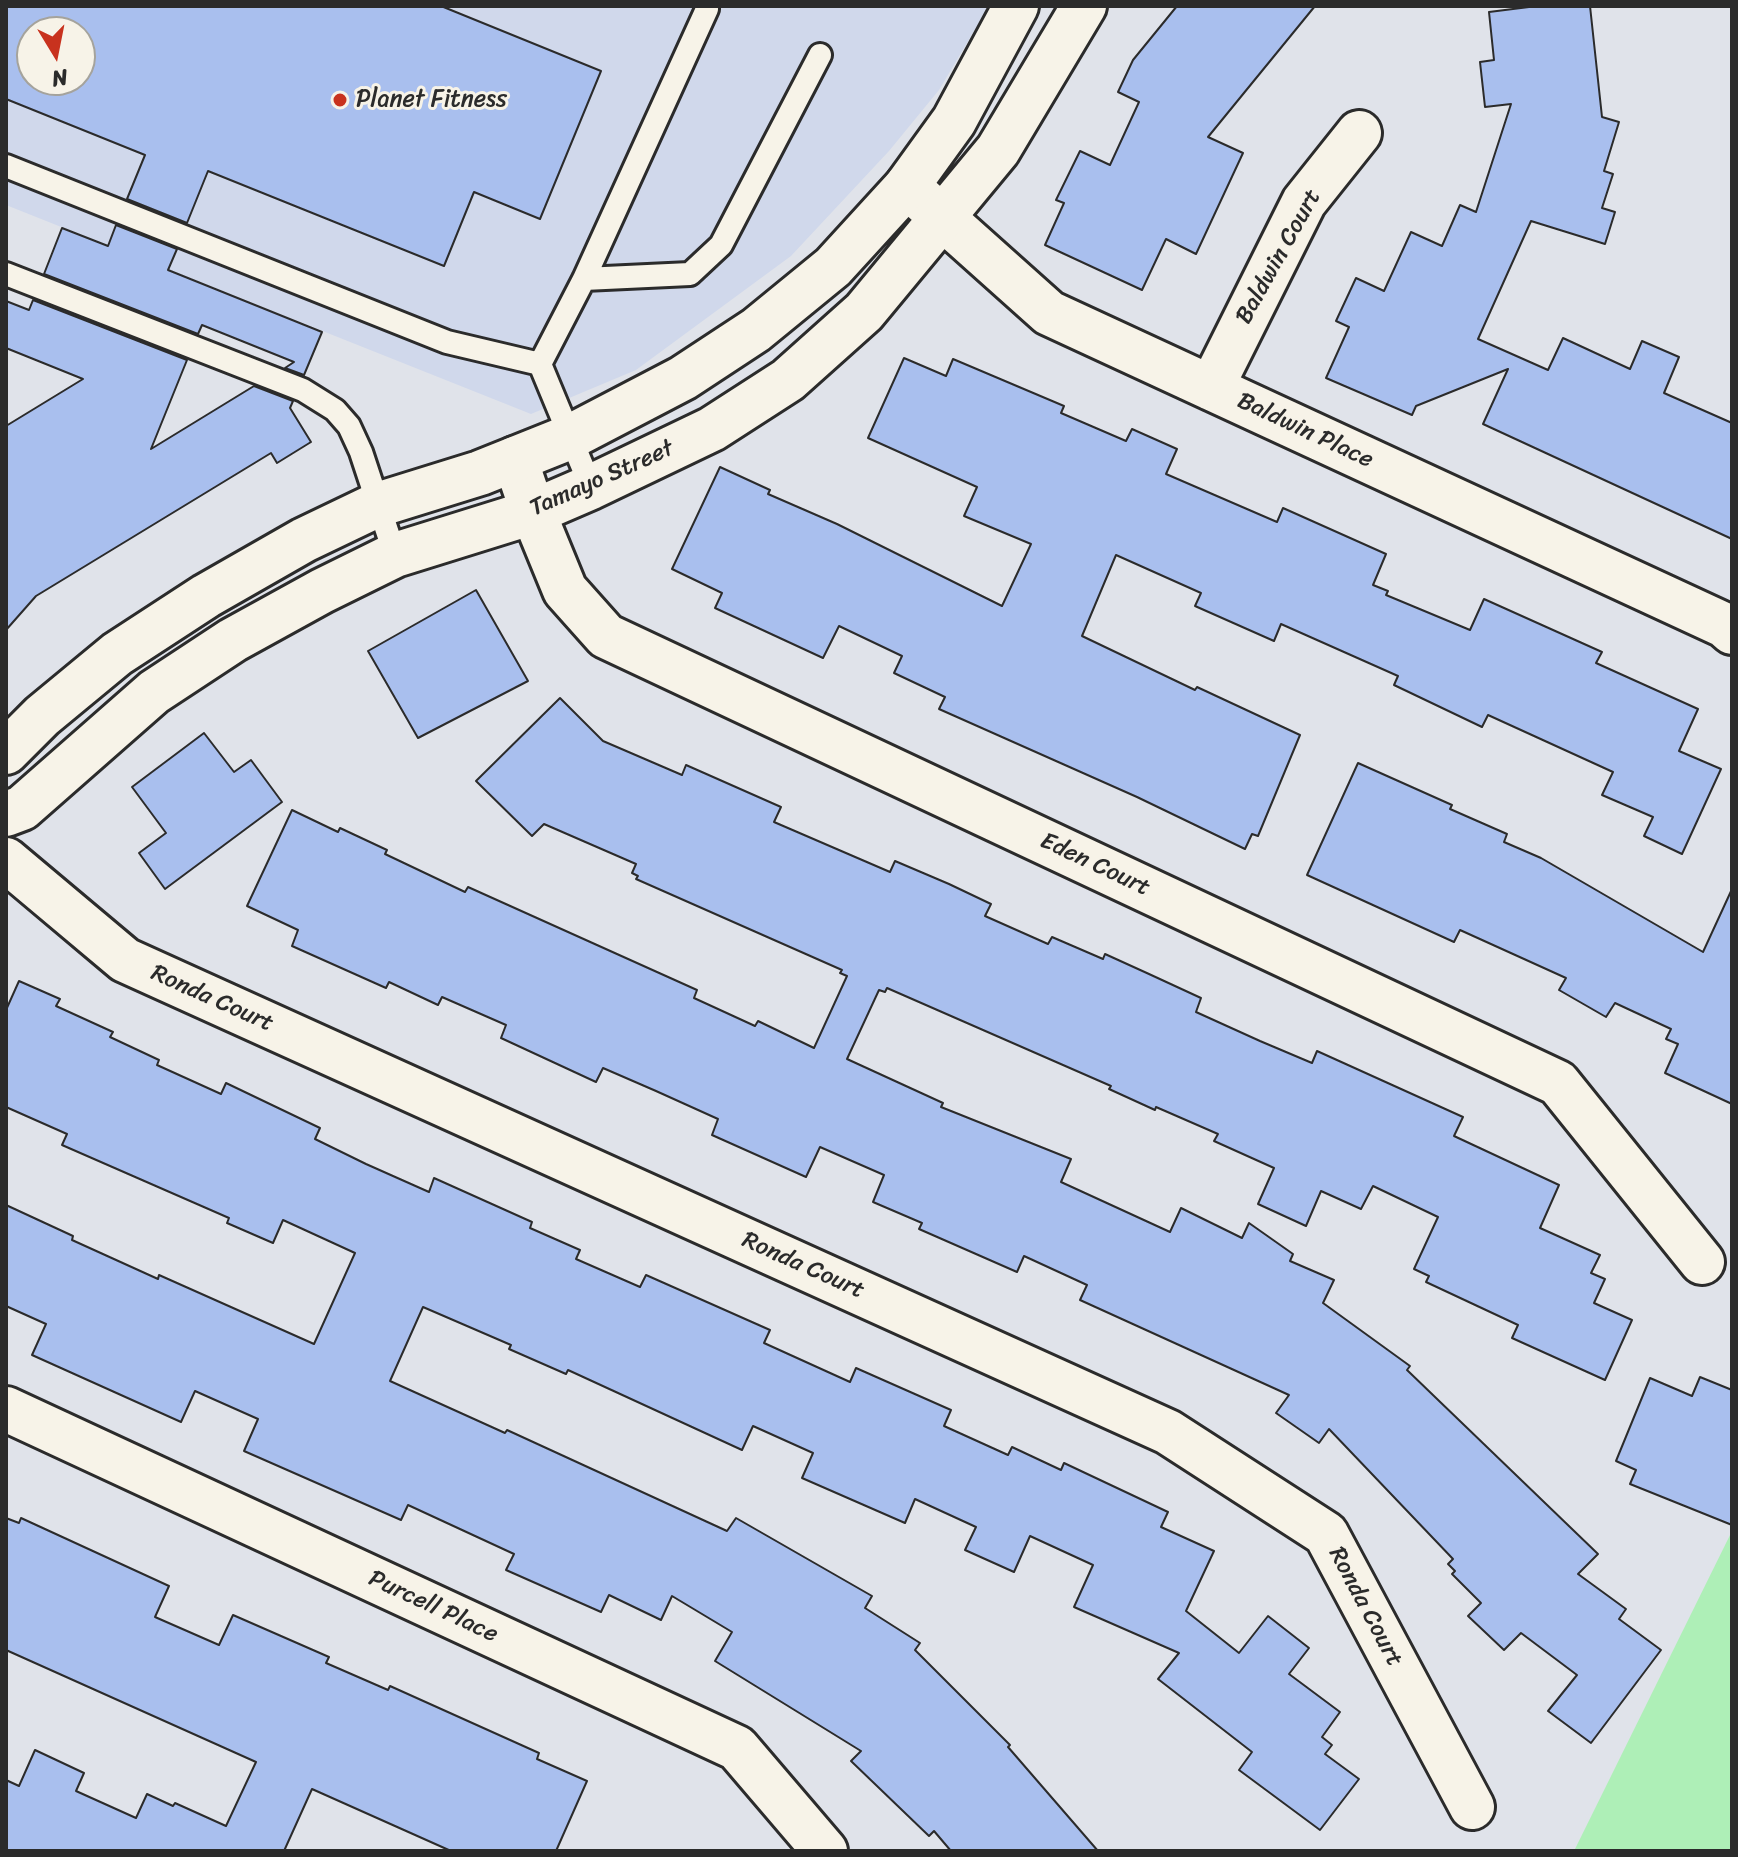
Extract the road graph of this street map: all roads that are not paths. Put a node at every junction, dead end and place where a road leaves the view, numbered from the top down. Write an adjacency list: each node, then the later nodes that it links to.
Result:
1 (1016, 6): 7 (street)
2 (1084, 6): 8 (street, Tamayo Street)
3 (707, 9): 10 (lane)
4 (820, 55): 10 (lane)
5 (1359, 133): 12 (street, Baldwin Court)
6 (6, 166): 11 (lane)
7 (907, 186): 8 (street, Baldwin Place); 13 (street)
8 (944, 219): 12 (street, Baldwin Place); 15 (street, Tamayo Street)
9 (6, 274): 16 (lane)
10 (584, 279): 11 (lane)
11 (540, 364): 13 (lane)
12 (1211, 388): 19 (street, Baldwin Place)
13 (570, 437): 14 (street); 15 (lane)
14 (515, 459): 16 (street); 17 (street, Eden Court)
15 (591, 487): 17 (street, Tamayo Street)
16 (377, 505): 18 (lane); 20 (street)
17 (533, 512): 18 (street, Tamayo Street); 23 (street, Eden Court)
18 (395, 555): 21 (street, Tamayo Street)
19 (1732, 632)
20 (6, 752)
21 (6, 814)
22 (6, 860): 25 (street, Ronda Court)
23 (1702, 1262)
24 (6, 1409): 26 (street, Purcell Place)
25 (1472, 1807)
26 (825, 1851)

